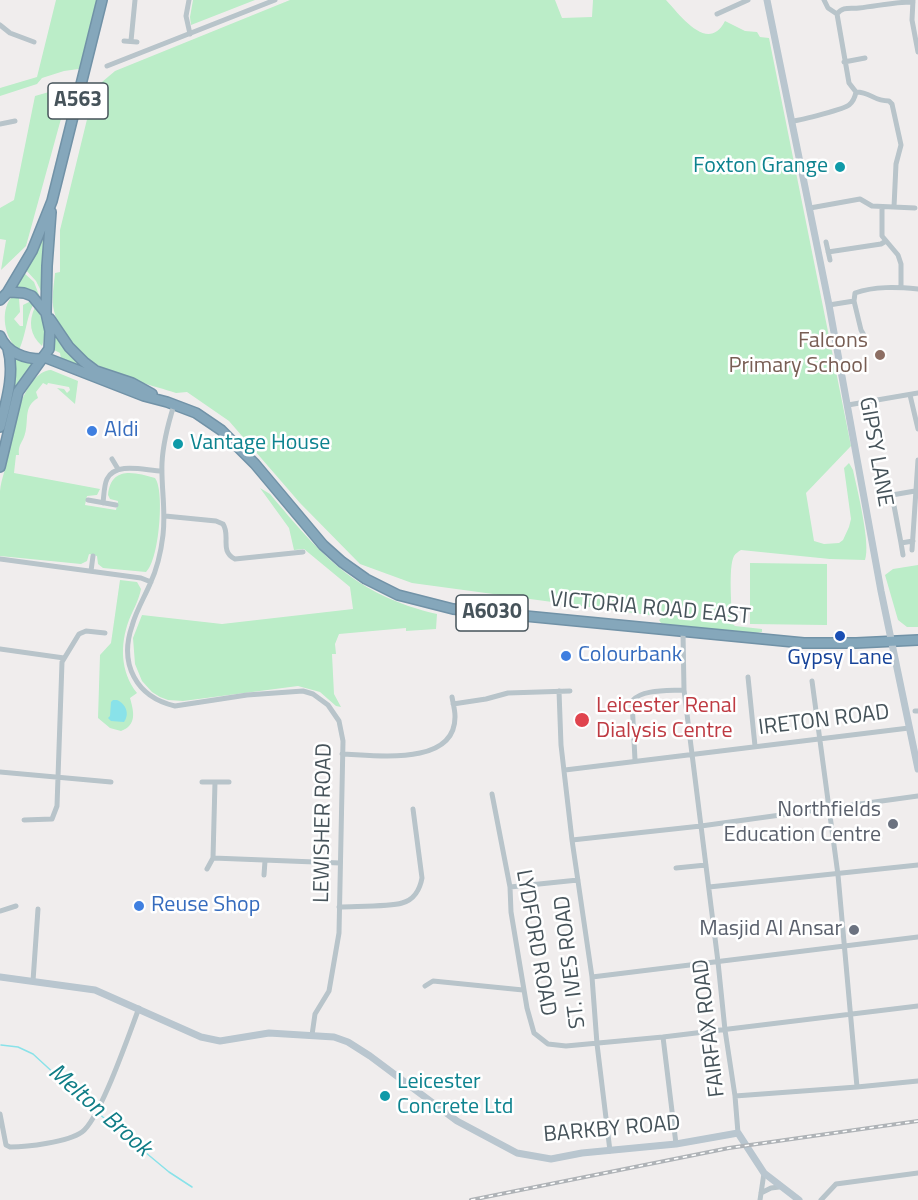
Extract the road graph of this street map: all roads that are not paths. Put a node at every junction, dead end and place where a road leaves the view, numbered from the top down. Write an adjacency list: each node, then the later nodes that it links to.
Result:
1 (102, 0): 24 (highway, A563)
2 (135, 0): 14 (street)
3 (189, 0): 12 (street)
4 (275, 0): 12 (street)
5 (748, 0): 9 (street)
6 (766, 0): 22 (street, GIPSY LANE)
7 (824, 0): 10 (street)
8 (913, 1): 10 (street); 13 (street)
9 (717, 14)
10 (837, 14): 18 (street)
11 (0, 25): 15 (street)
12 (190, 34): 19 (street)
13 (916, 36): 16 (street)
14 (131, 41)
15 (34, 42)
16 (918, 52)
17 (865, 58): 18 (street)
18 (844, 62): 20 (street)
19 (106, 66)
20 (856, 92): 22 (street); 25 (street)
21 (15, 121): 23 (street)
22 (793, 122): 26 (street, GIPSY LANE)
23 (0, 124)
24 (52, 201): 35 (highway, A563); 38 (highway, A563)
25 (894, 207): 27 (street); 28 (street)
26 (810, 208): 27 (street); 37 (street, GIPSY LANE)
27 (882, 208): 29 (street)
28 (915, 208)
29 (886, 241): 31 (street); 33 (street)
30 (826, 243): 31 (street)
31 (828, 252): 32 (street)
32 (830, 260)
33 (901, 287): 34 (street); 36 (street)
34 (918, 289)
35 (2, 296): 38 (highway, A563)
36 (854, 301): 37 (street); 39 (street)
37 (829, 305): 48 (street, GIPSY LANE)
38 (47, 314): 44 (highway, A563); 47 (highway, VICTORIA ROAD EAST / A6030)
39 (861, 330): 40 (street); 42 (street)
40 (853, 334)
41 (0, 336): 43 (highway)
42 (865, 337)
43 (4, 346): 44 (highway, VICTORIA ROAD EAST); 49 (highway)
44 (43, 358): 47 (highway, VICTORIA ROAD EAST / A6030); 53 (highway, A563)
45 (918, 393): 46 (street)
46 (910, 395): 48 (street); 50 (street)
47 (170, 403): 55 (street, LEWISHER ROAD); 72 (highway, VICTORIA ROAD EAST / A6030)
48 (848, 405): 75 (street, GIPSY LANE)
49 (0, 427)
50 (918, 429)
51 (112, 459): 54 (street)
52 (918, 463): 56 (street)
53 (0, 467)
54 (118, 470): 55 (street); 58 (street)
55 (162, 471): 60 (street, LEWISHER ROAD)
56 (915, 491): 61 (street); 62 (street)
57 (88, 500): 58 (street)
58 (103, 503): 59 (street)
59 (116, 505)
60 (165, 516): 64 (street); 69 (street, LEWISHER ROAD)
61 (913, 541): 62 (street); 63 (street)
62 (901, 543): 66 (street)
63 (912, 550)
64 (303, 552)
65 (93, 555): 68 (street)
66 (903, 555)
67 (0, 559): 68 (street)
68 (91, 571): 69 (street)
69 (151, 582): 87 (street, LEWISHER ROAD)
70 (96, 632): 71 (street); 73 (street); 77 (street)
71 (105, 633)
72 (683, 633): 75 (highway, VICTORIA ROAD EAST / A6030); 80 (street, FAIRFAX ROAD)
73 (95, 640)
74 (918, 640): 75 (highway, VICTORIA ROAD EAST / A6030)
75 (891, 642): 83 (street, GIPSY LANE)
76 (0, 649): 77 (street)
77 (64, 658): 92 (street)
78 (748, 677): 85 (street)
79 (812, 681): 84 (street)
80 (684, 690): 86 (street, FAIRFAX ROAD); 88 (street)
81 (559, 691): 82 (street); 87 (street); 90 (street, ST. IVES ROAD)
82 (570, 691)
83 (909, 728): 84 (street, IRETON ROAD); 89 (street, GIPSY LANE)
84 (819, 738): 85 (street, IRETON ROAD); 99 (street)
85 (755, 746): 86 (street, IRETON ROAD)
86 (691, 753): 88 (street, IRETON ROAD); 102 (street, FAIRFAX ROAD)
87 (342, 754): 106 (street, LEWISHER ROAD)
88 (635, 760): 90 (street, IRETON ROAD)
89 (918, 769)
90 (565, 770): 103 (street, ST. IVES ROAD)
91 (0, 772): 92 (street)
92 (58, 777): 93 (street); 101 (street)
93 (111, 782)
94 (202, 782): 95 (street)
95 (215, 782): 96 (street); 104 (street)
96 (229, 782)
97 (492, 794): 114 (street, LYDFORD ROAD)
98 (918, 796): 99 (street)
99 (829, 808): 102 (street); 111 (street)
100 (412, 809): 117 (street)
101 (24, 820)
102 (701, 826): 103 (street); 107 (street, FAIRFAX ROAD)
103 (572, 840): 113 (street, ST. IVES ROAD)
104 (213, 858): 105 (street); 110 (street)
105 (265, 861): 106 (street); 112 (street)
106 (340, 863): 117 (street, LEWISHER ROAD)
107 (706, 865): 109 (street); 115 (street, FAIRFAX ROAD)
108 (918, 865): 111 (street)
109 (676, 868)
110 (207, 869)
111 (838, 874): 115 (street); 121 (street)
112 (264, 875)
113 (578, 880): 114 (street); 124 (street, ST. IVES ROAD)
114 (510, 887): 127 (street, LYDFORD ROAD)
115 (709, 887): 122 (street, FAIRFAX ROAD)
116 (16, 906): 119 (street)
117 (339, 907): 132 (street, LEWISHER ROAD)
118 (38, 909): 125 (street)
119 (0, 911)
120 (918, 937): 121 (street)
121 (845, 945): 122 (street); 130 (street)
122 (718, 962): 124 (street); 131 (street, FAIRFAX ROAD)
123 (0, 977): 125 (street, BARKBY ROAD)
124 (592, 977): 134 (street, ST. IVES ROAD)
125 (33, 981): 129 (street, BARKBY ROAD)
126 (425, 986): 127 (street)
127 (524, 990): 134 (street, LYDFORD ROAD)
128 (918, 1006): 130 (street, LYDFORD ROAD)
129 (139, 1008): 132 (street, BARKBY ROAD); 138 (street)
130 (851, 1014): 131 (street, LYDFORD ROAD); 136 (street)
131 (725, 1030): 133 (street, LYDFORD ROAD); 137 (street, FAIRFAX ROAD)
132 (312, 1035): 141 (street, BARKBY ROAD)
133 (663, 1037): 134 (street, LYDFORD ROAD); 140 (street)
134 (597, 1044): 141 (street, ST. IVES ROAD)
135 (918, 1081): 136 (street)
136 (857, 1087): 137 (street)
137 (735, 1096): 139 (street, FAIRFAX ROAD)
138 (0, 1114)
139 (738, 1133): 140 (street, BARKBY ROAD); 142 (street)
140 (676, 1144): 141 (street, BARKBY ROAD)
141 (610, 1151)
142 (764, 1173): 144 (street); 145 (street)
143 (918, 1173): 148 (street)
144 (779, 1187): 145 (street); 147 (street)
145 (760, 1197): 146 (street)
146 (752, 1200)
147 (799, 1200)
148 (821, 1200)

